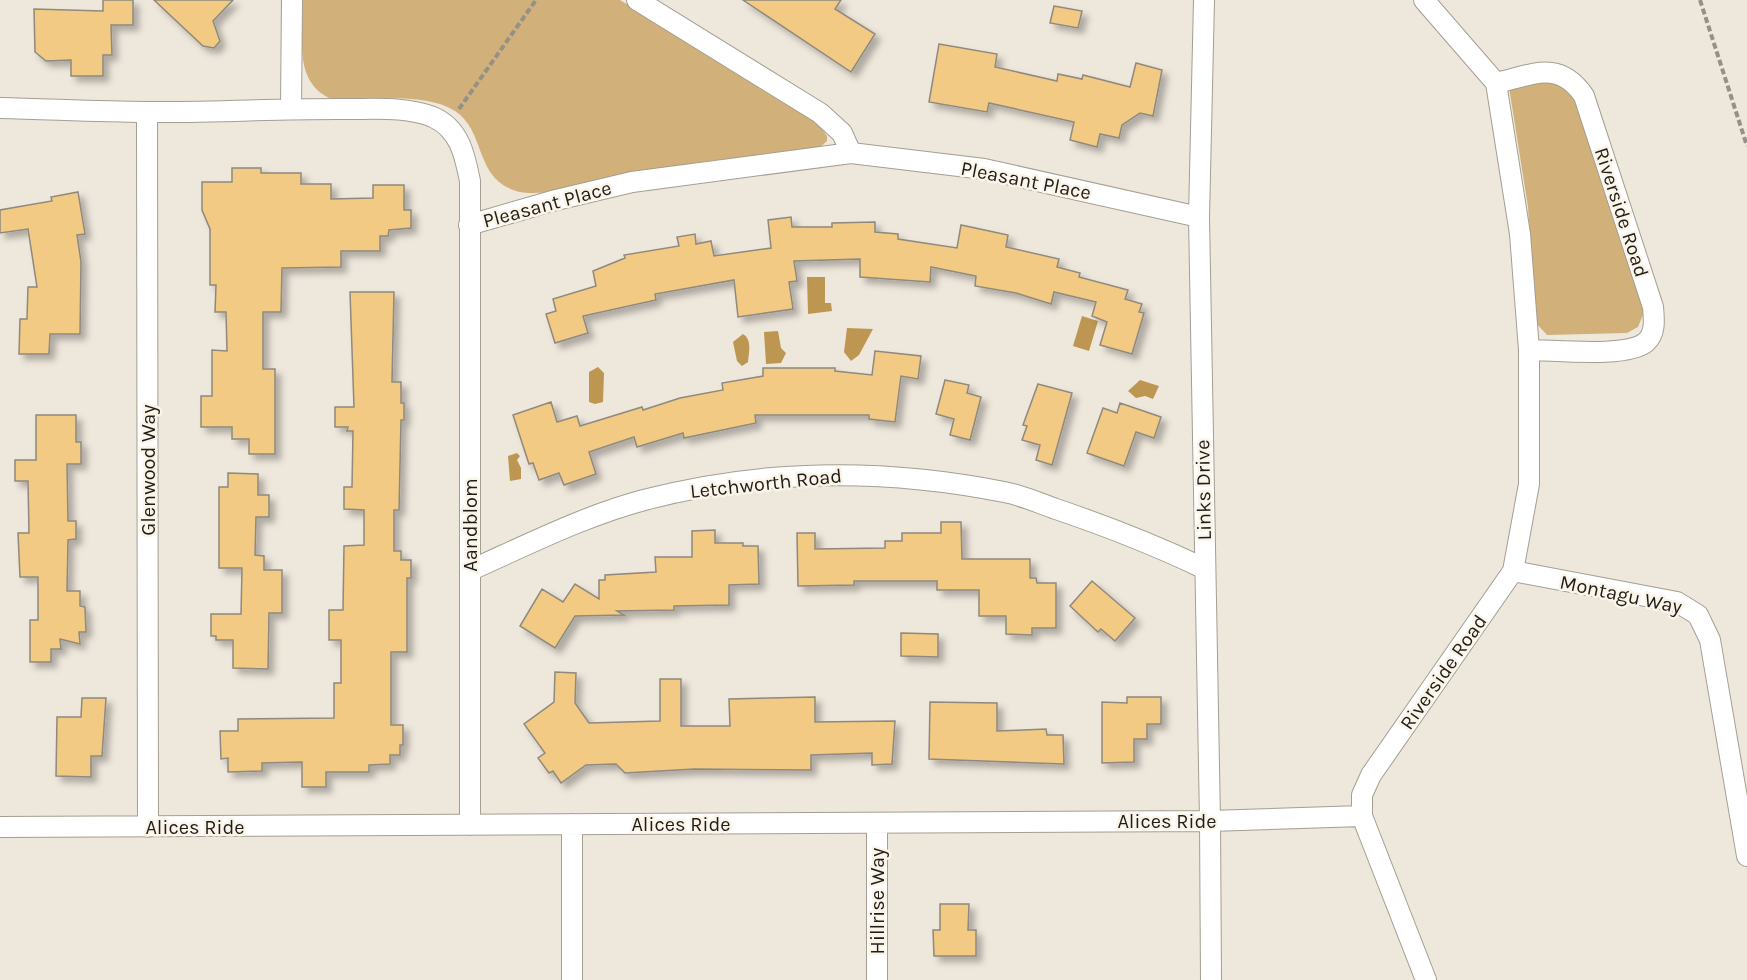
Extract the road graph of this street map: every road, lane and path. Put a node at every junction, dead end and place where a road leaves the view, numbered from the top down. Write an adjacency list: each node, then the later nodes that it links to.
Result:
1 (292, 0): 9 (street)
2 (536, 0): 11 (path)
3 (637, 0): 13 (street)
4 (1204, 0): 14 (street, Links Drive)
5 (1424, 0): 7 (street)
6 (1700, 0): 12 (path)
7 (1496, 83): 16 (street, Riverside Road); 16 (street, Riverside Road)
8 (0, 108): 10 (street, Pleasant Place)
9 (291, 108): 10 (street, Pleasant Place); 15 (street, Pleasant Place)
10 (147, 112): 26 (street, Glenwood Way)
11 (456, 112)
12 (1747, 146)
13 (851, 153): 14 (street, Pleasant Place); 15 (street, Pleasant Place)
14 (1199, 217): 17 (street, Links Drive)
15 (469, 225): 18 (street, Aandblom)
16 (1529, 350): 19 (street, Riverside Road)
17 (1203, 568): 18 (street, Letchworth Road); 21 (street, Links Drive)
18 (471, 570): 24 (street, Aandblom)
19 (1513, 572): 20 (street, Riverside Road); 27 (street, Montagu Way)
20 (1362, 816): 21 (street, Alices Ride); 31 (street, Riverside Road)
21 (1210, 821): 22 (street, Alices Ride); 30 (street, Links Drive)
22 (877, 823): 23 (street, Alices Ride); 29 (street, Hillrise Way)
23 (572, 824): 24 (street, Alices Ride); 28 (street)
24 (470, 825): 26 (street, Alices Ride)
25 (0, 827): 26 (street, Alices Ride)
26 (148, 827)
27 (1747, 856)
28 (572, 980)
29 (877, 980)
30 (1210, 980)
31 (1426, 980)

